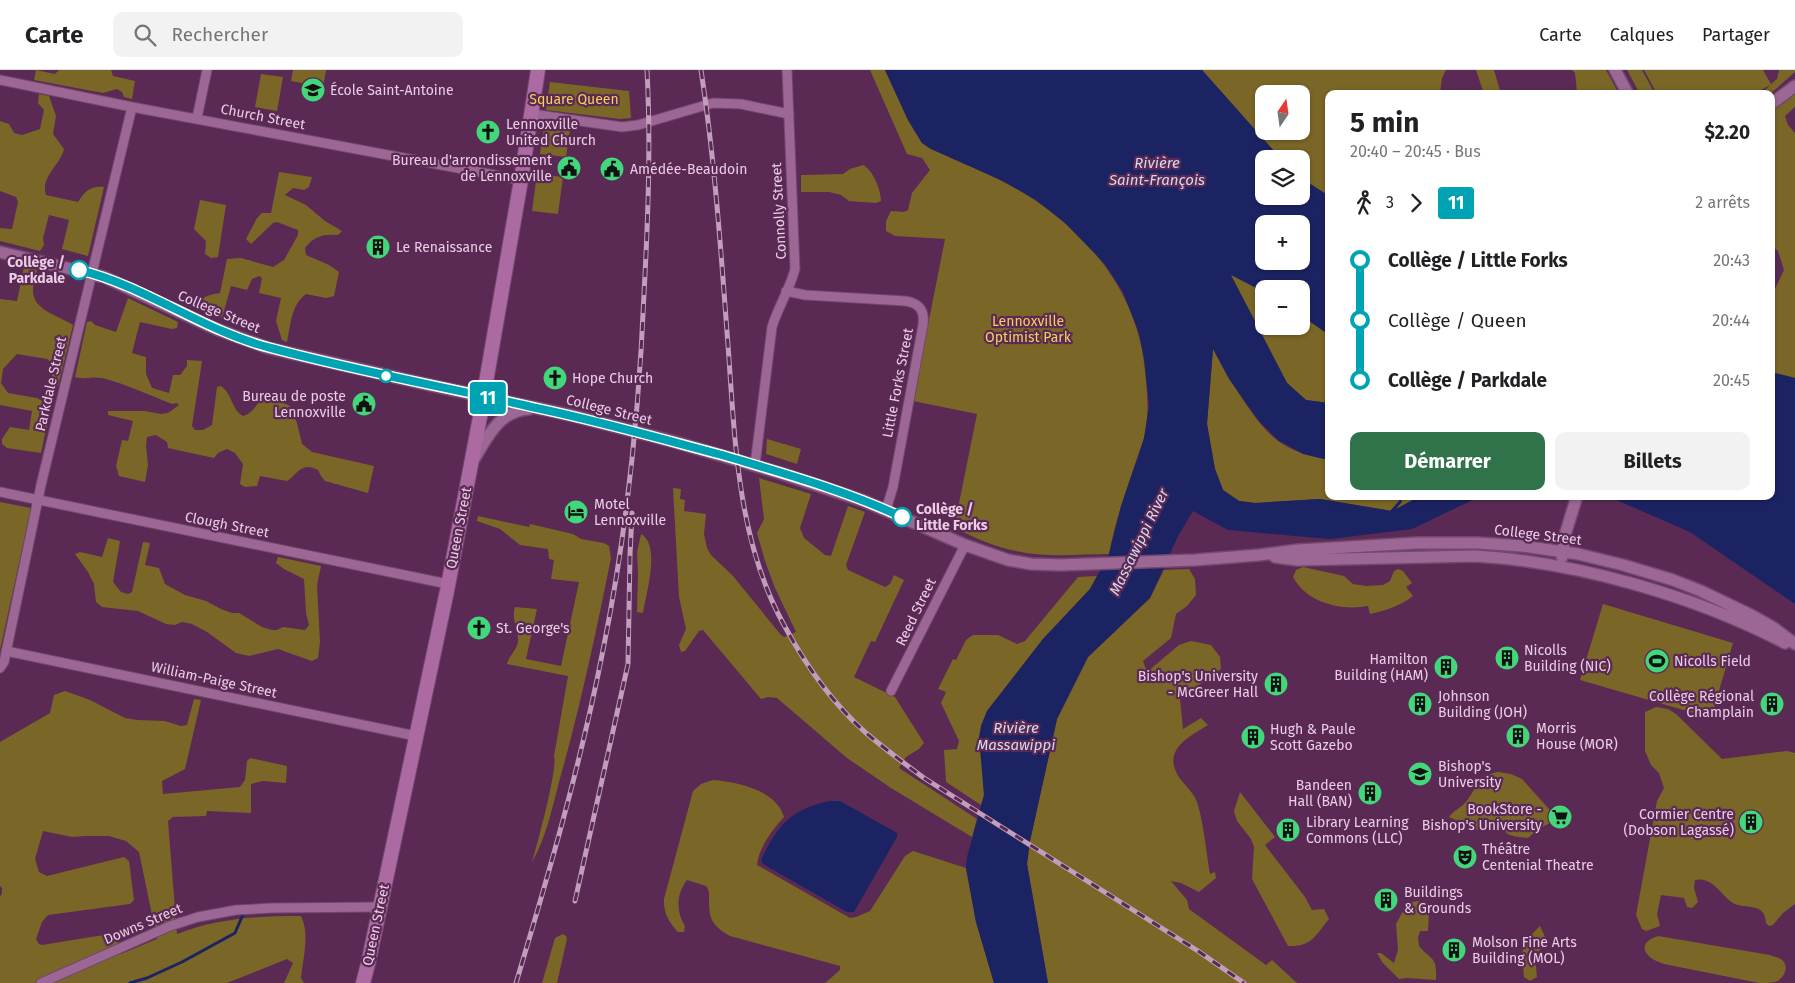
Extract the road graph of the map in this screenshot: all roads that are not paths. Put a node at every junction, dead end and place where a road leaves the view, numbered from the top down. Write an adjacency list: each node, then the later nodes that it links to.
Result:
1 (207, 70): 12 (street)
2 (538, 70): 10 (main road, Queen Street)
3 (787, 70): 11 (street, Connolly Street)
4 (1615, 70): 7 (main road)
5 (0, 80): 9 (street, Church Street)
6 (1795, 86): 8 (main road)
7 (1626, 90)
8 (1775, 101)
9 (132, 107): 12 (street, Church Street); 15 (street, Parkdale Street)
10 (532, 114): 11 (street); 13 (main road, Queen Street)
11 (789, 114): 16 (street, Connolly Street)
12 (197, 118): 13 (street, Church Street)
13 (521, 180): 17 (main road, Queen Street)
14 (0, 252): 15 (main road, College Street)
15 (92, 273): 17 (main road, College Street); 22 (street, Parkdale Street)
16 (786, 291): 20 (street, Connolly Street); 24 (street, Little Forks Street)
17 (484, 397): 18 (main road, College Street); 19 (main road, Queen Street)
18 (538, 408): 19 (main road); 20 (main road, College Street)
19 (472, 463): 29 (main road, Queen Street)
20 (755, 465): 24 (main road, College Street)
21 (0, 492): 22 (street, Clough Street)
22 (39, 500): 29 (street, Clough Street); 31 (street, Parkdale Street)
23 (1576, 500): 26 (main road)
24 (886, 510): 25 (main road, College Street)
25 (965, 545): 27 (main road, College Street); 33 (street, Reed Street)
26 (1562, 551): 27 (main road, College Street); 28 (main road); 30 (main road, College Street)
27 (1259, 556): 28 (main road, College Street)
28 (1564, 566): 30 (main road, College Street)
29 (448, 584): 34 (main road, Queen Street)
30 (1795, 646)
31 (6, 651): 32 (street, Parkdale Street); 34 (street, William-Paige Street)
32 (0, 668)
33 (891, 691)
34 (416, 736): 35 (main road, Queen Street)
35 (380, 907): 36 (street, Downs Street); 37 (main road, Queen Street)
36 (41, 983)
37 (363, 983)

